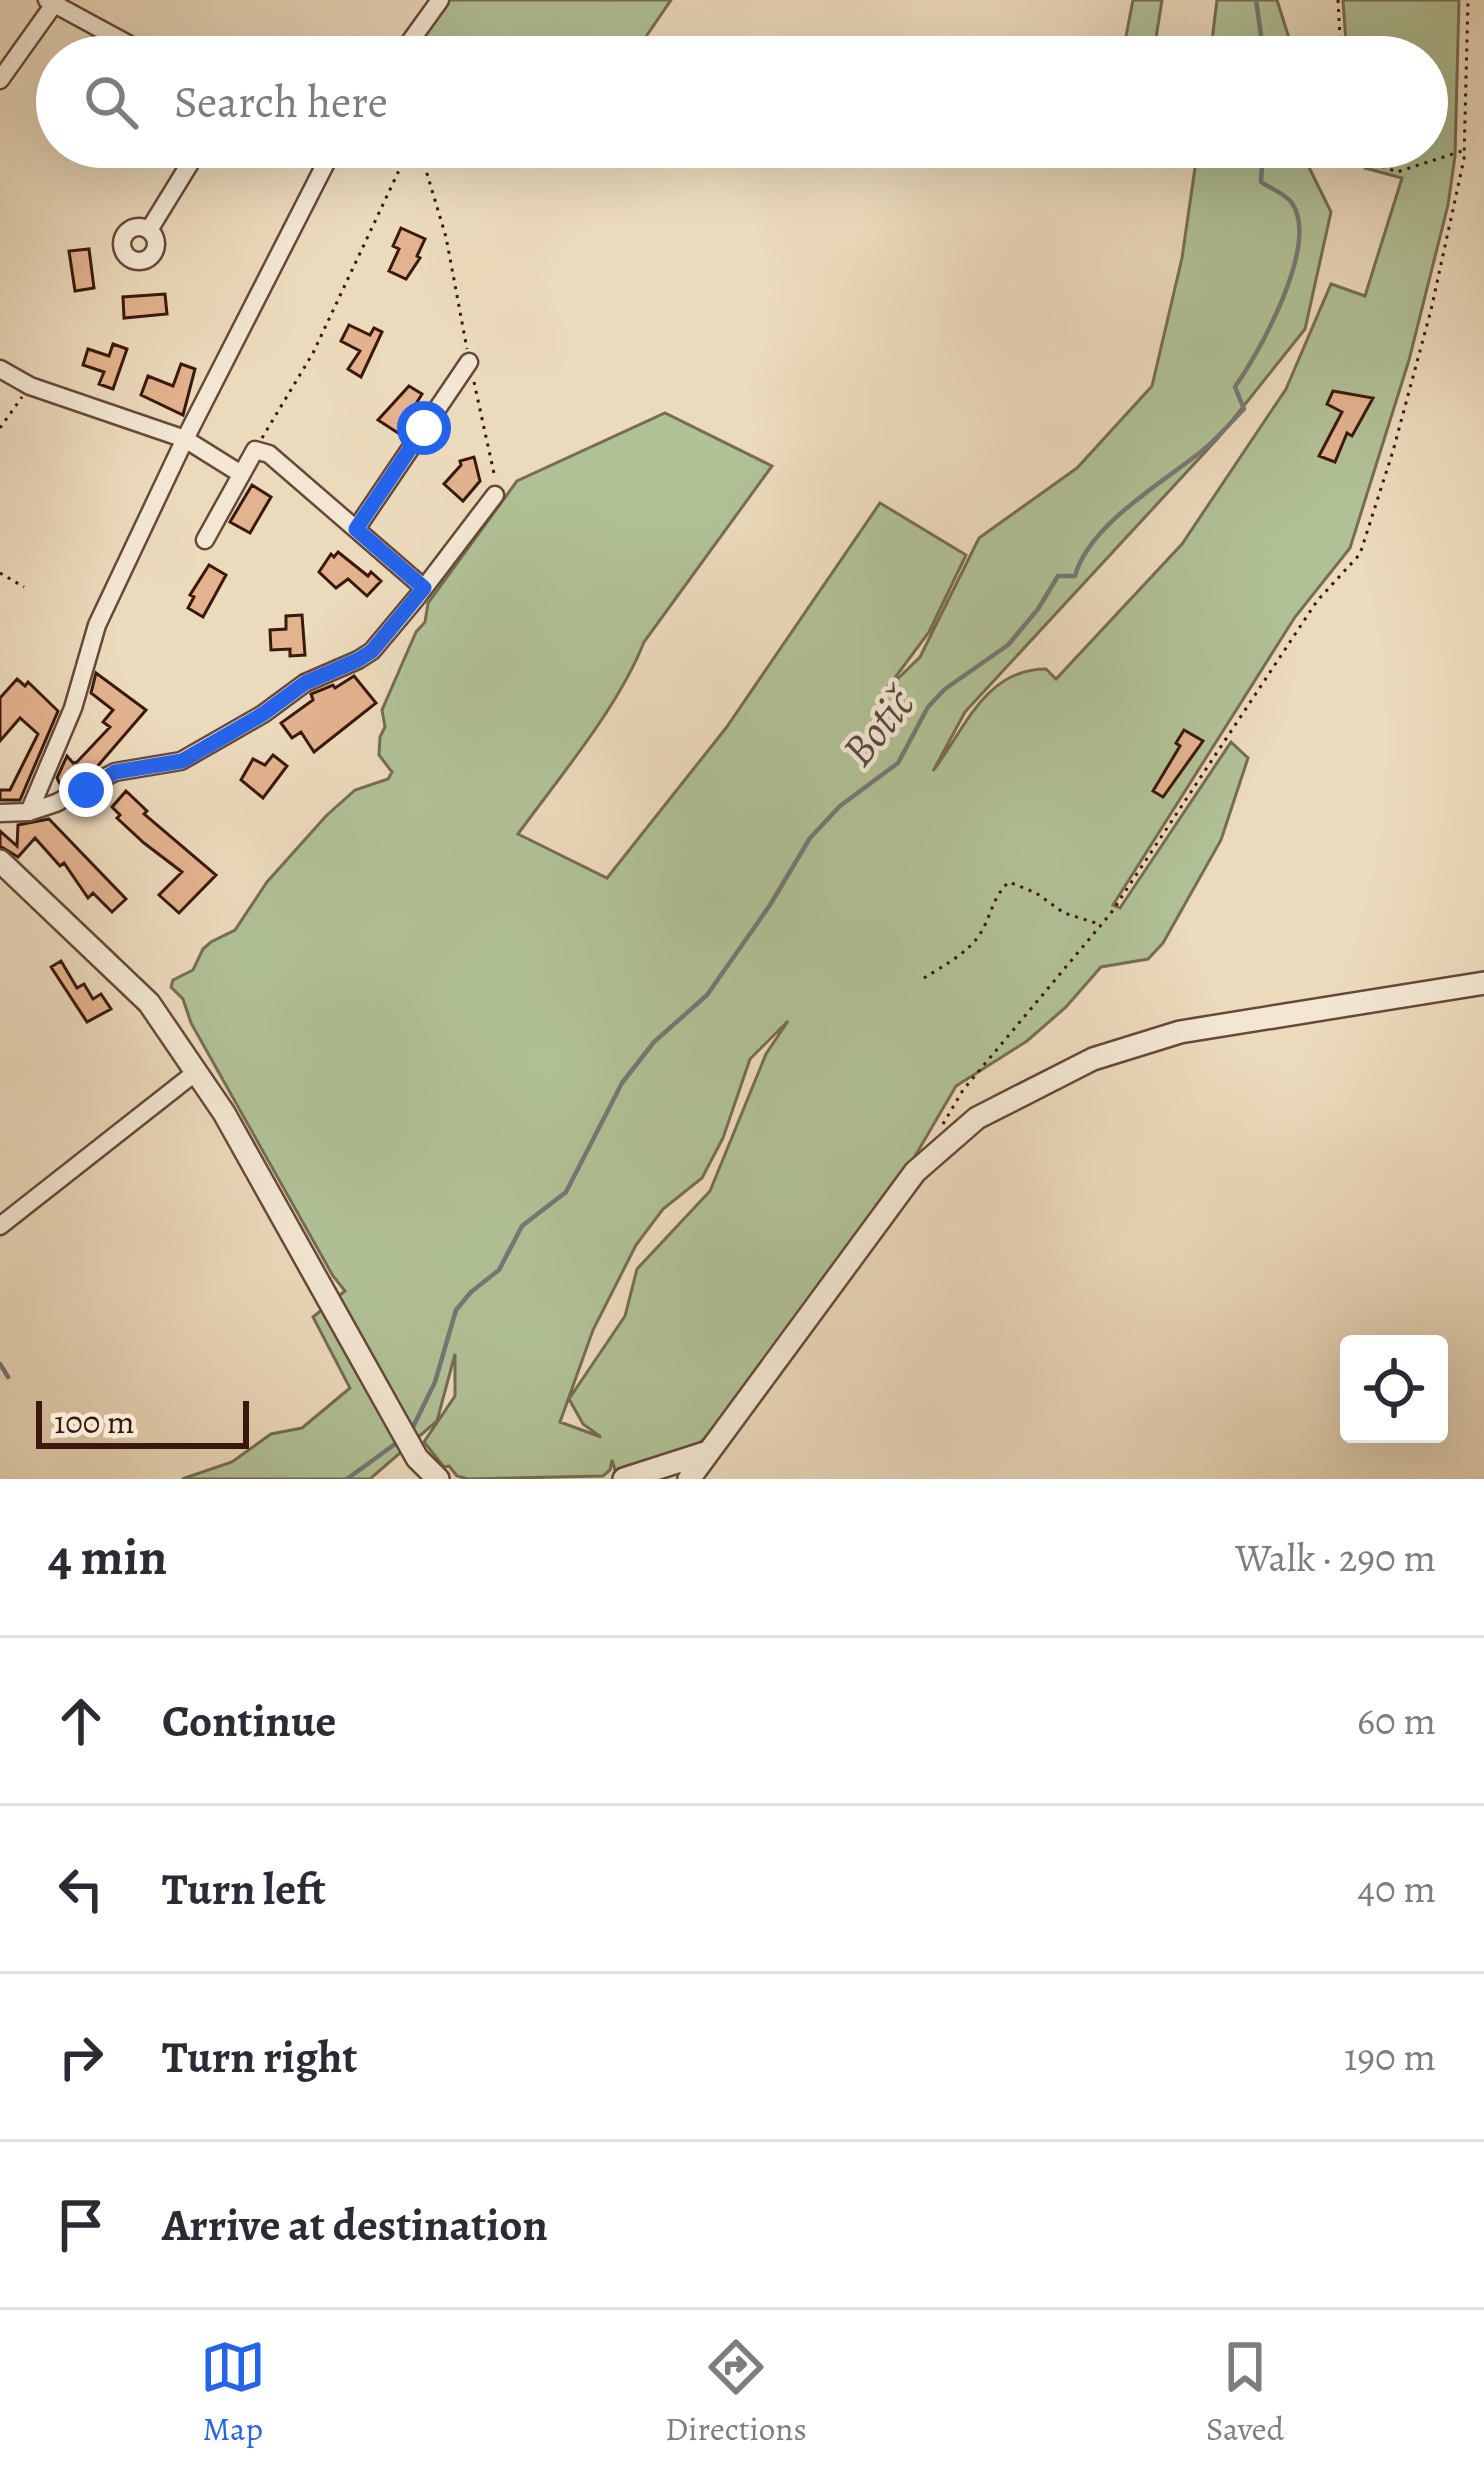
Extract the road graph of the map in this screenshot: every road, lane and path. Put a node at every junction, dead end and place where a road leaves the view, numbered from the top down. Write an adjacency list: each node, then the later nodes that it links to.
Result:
1 (440, 0): 6 (street)
2 (1338, 0): 7 (path)
3 (1468, 0): 9 (path)
4 (52, 2): 5 (street); 8 (street)
5 (114, 36)
6 (414, 36)
7 (1340, 36)
8 (0, 80)
9 (1464, 150): 10 (path); 32 (path)
10 (1448, 155)
11 (187, 168): 15 (street)
12 (323, 168): 20 (street)
13 (400, 168): 21 (path)
14 (425, 168): 16 (path)
15 (149, 230)
16 (469, 362): 23 (path); 24 (street)
17 (0, 369): 18 (street)
18 (30, 386): 19 (path); 20 (street)
19 (0, 428)
20 (185, 439): 22 (street); 29 (street)
21 (255, 450): 22 (street); 24 (street)
22 (241, 474): 25 (street)
23 (495, 495): 28 (street)
24 (356, 529): 28 (street)
25 (205, 540)
26 (0, 573): 27 (path)
27 (24, 587)
28 (424, 588): 29 (street)
29 (29, 812): 30 (street)
30 (0, 813)
31 (0, 861): 35 (street)
32 (1101, 925): 33 (path); 36 (path)
33 (924, 978)
34 (1484, 983): 38 (street)
35 (196, 1072): 37 (street); 39 (street)
36 (939, 1131)
37 (0, 1226)
38 (708, 1452): 40 (street); 41 (street)
39 (439, 1479)
40 (624, 1479)
41 (689, 1479)

